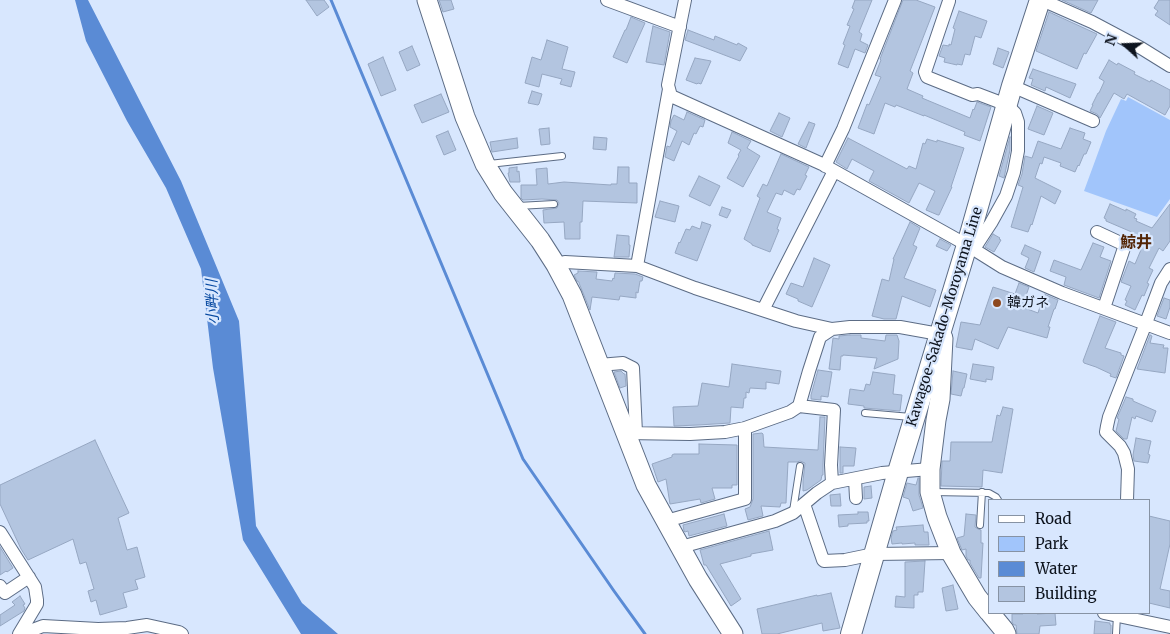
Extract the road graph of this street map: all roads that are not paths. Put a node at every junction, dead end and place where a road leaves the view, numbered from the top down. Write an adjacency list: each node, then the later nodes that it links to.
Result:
1 (427, 0): 14 (street)
2 (607, 0): 7 (street)
3 (685, 0): 7 (street)
4 (894, 0): 15 (street)
5 (949, 0): 11 (street)
6 (1041, 0): 8 (street); 9 (main road, Kawagoe-Sakado-Moroyama Line)
7 (680, 27): 10 (street)
8 (1170, 66)
9 (1012, 86): 11 (main road, Kawagoe-Sakado-Moroyama Line); 12 (street)
10 (669, 89): 15 (street); 21 (street)
11 (1007, 105): 19 (main road, Kawagoe-Sakado-Moroyama Line)
12 (1093, 121)
13 (562, 156): 14 (lane)
14 (485, 164): 17 (street)
15 (830, 168): 19 (street); 25 (street)
16 (554, 204): 17 (lane)
17 (513, 206): 20 (street)
18 (1097, 232): 24 (street)
19 (970, 247): 23 (main road, Kawagoe-Sakado-Moroyama Line); 24 (street)
20 (556, 265): 21 (street); 30 (street)
21 (637, 266): 25 (street)
22 (1170, 268): 26 (street)
23 (952, 291): 29 (main road, Kawagoe-Sakado-Moroyama Line); 31 (street)
24 (1104, 308): 26 (street)
25 (763, 310): 27 (street)
26 (1146, 323): 28 (street); 47 (street)
27 (832, 329): 29 (street); 32 (street)
28 (1170, 333)
29 (939, 334): 31 (main road, Kawagoe-Sakado-Moroyama Line)
30 (599, 365): 37 (street); 37 (street)
31 (928, 393): 34 (street); 35 (main road, Kawagoe-Sakado-Moroyama Line)
32 (799, 406): 36 (street); 42 (street)
33 (865, 413): 35 (lane)
34 (935, 423): 35 (street); 39 (street)
35 (912, 426): 40 (main road, Kawagoe-Sakado-Moroyama Line)
36 (744, 428): 37 (street); 50 (street)
37 (631, 433): 50 (street)
38 (800, 466): 49 (lane)
39 (930, 469): 40 (street); 43 (street)
40 (898, 472): 41 (street); 55 (main road, Kawagoe-Sakado-Moroyama Line)
41 (855, 479): 42 (street); 45 (street)
42 (832, 483): 48 (street)
43 (930, 492): 44 (lane); 54 (street)
44 (982, 492): 46 (lane); 51 (lane)
45 (856, 498)
46 (997, 499)
47 (1127, 499)
48 (804, 504): 49 (street); 55 (street)
49 (793, 513): 53 (street)
50 (666, 521): 53 (street)
51 (980, 525)
52 (0, 532): 56 (street)
53 (681, 547): 67 (street)
54 (951, 553): 55 (street); 58 (street)
55 (874, 554): 68 (main road, Kawagoe-Sakado-Moroyama Line)
56 (29, 577): 57 (street); 64 (street)
57 (0, 586)
58 (988, 609)
59 (993, 614): 69 (street)
60 (1113, 614): 70 (lane)
61 (1117, 614): 62 (street)
62 (1170, 627)
63 (98, 632): 65 (street); 66 (street)
64 (19, 634)
65 (28, 634)
66 (182, 634)
67 (733, 634)
68 (851, 634)
69 (1006, 634)
70 (1116, 634)

